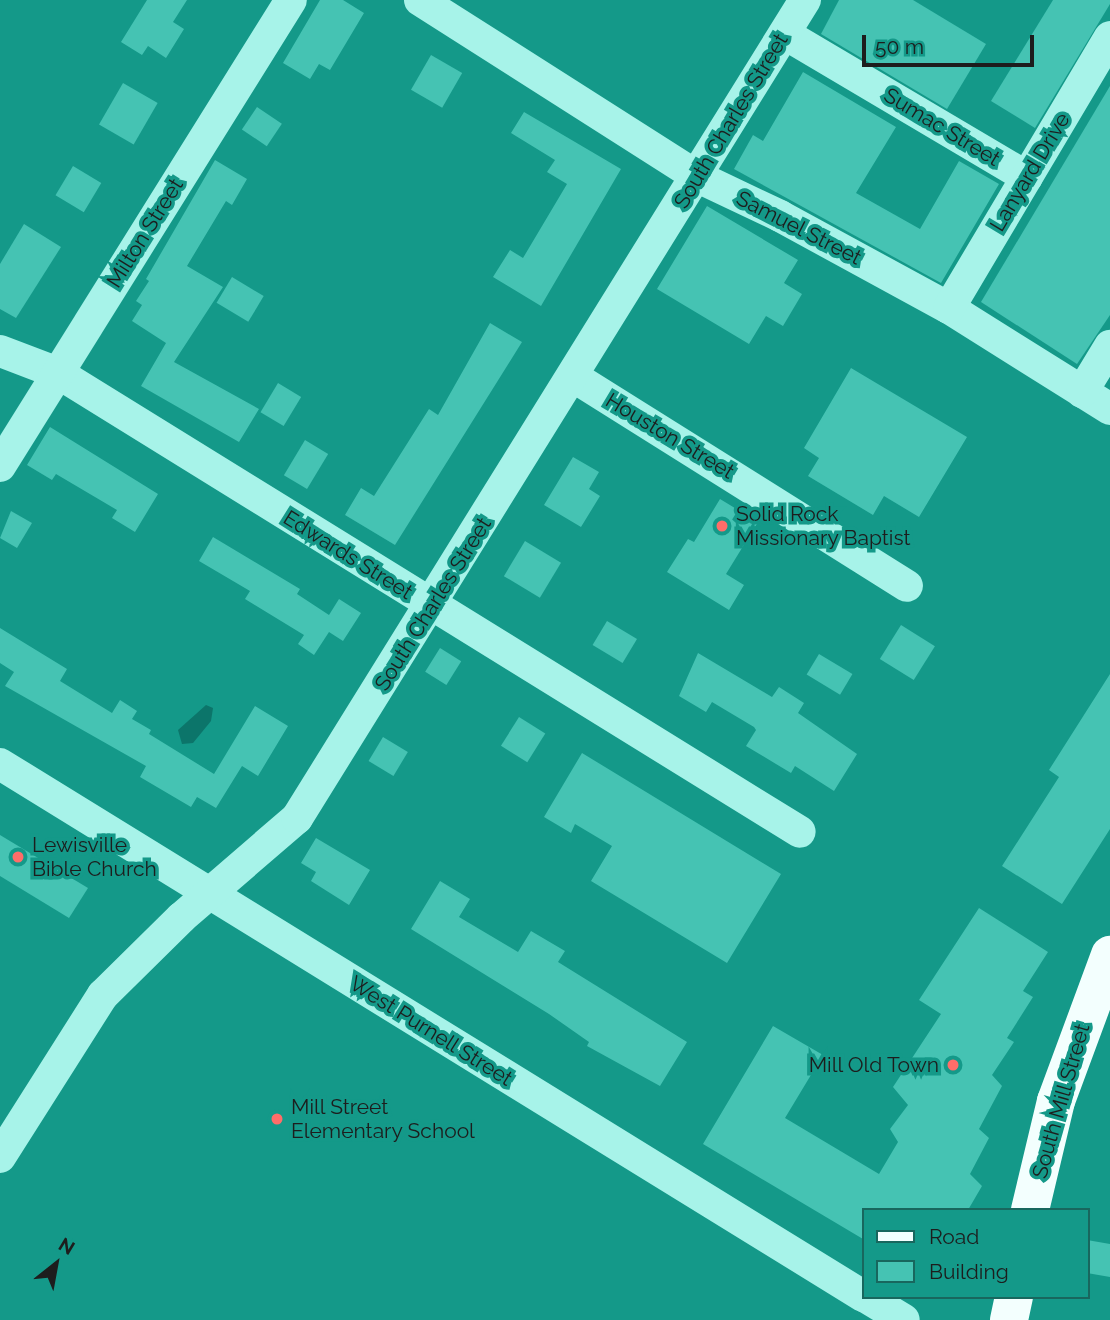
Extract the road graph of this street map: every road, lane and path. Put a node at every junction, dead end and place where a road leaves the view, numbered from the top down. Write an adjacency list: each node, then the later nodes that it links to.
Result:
1 (291, 0): 11 (street, Milton Street)
2 (419, 0): 6 (street, Samuel Street)
3 (805, 0): 4 (street, South Charles Street)
4 (785, 34): 6 (street, South Charles Street); 7 (street, Sumac Street)
5 (1110, 37): 7 (street, Lanyard Drive)
6 (698, 177): 8 (street, Samuel Street); 12 (street, South Charles Street)
7 (1027, 177): 8 (street, Lanyard Drive)
8 (949, 308): 13 (street, Samuel Street)
9 (1110, 346): 13 (street)
10 (0, 351): 11 (street, Edwards Street)
11 (58, 373): 15 (street, Milton Street); 17 (street, Edwards Street)
12 (574, 377): 16 (street, Houston Street); 17 (street, South Charles Street)
13 (1082, 392): 14 (street, Samuel Street)
14 (1110, 409)
15 (0, 466)
16 (907, 586)
17 (432, 607): 19 (street, Edwards Street); 20 (street, South Charles Street)
18 (0, 764): 20 (street, West Purnell Street)
19 (800, 832)
20 (212, 896): 22 (street, South Charles Street); 24 (street, West Purnell Street)
21 (1110, 955): 23 (main road, South Mill Street)
22 (0, 1157)
23 (1030, 1208)
24 (862, 1294)
25 (870, 1299): 27 (street, West Purnell Street)
26 (1013, 1299): 28 (main road)
27 (904, 1320)
28 (1009, 1320)

